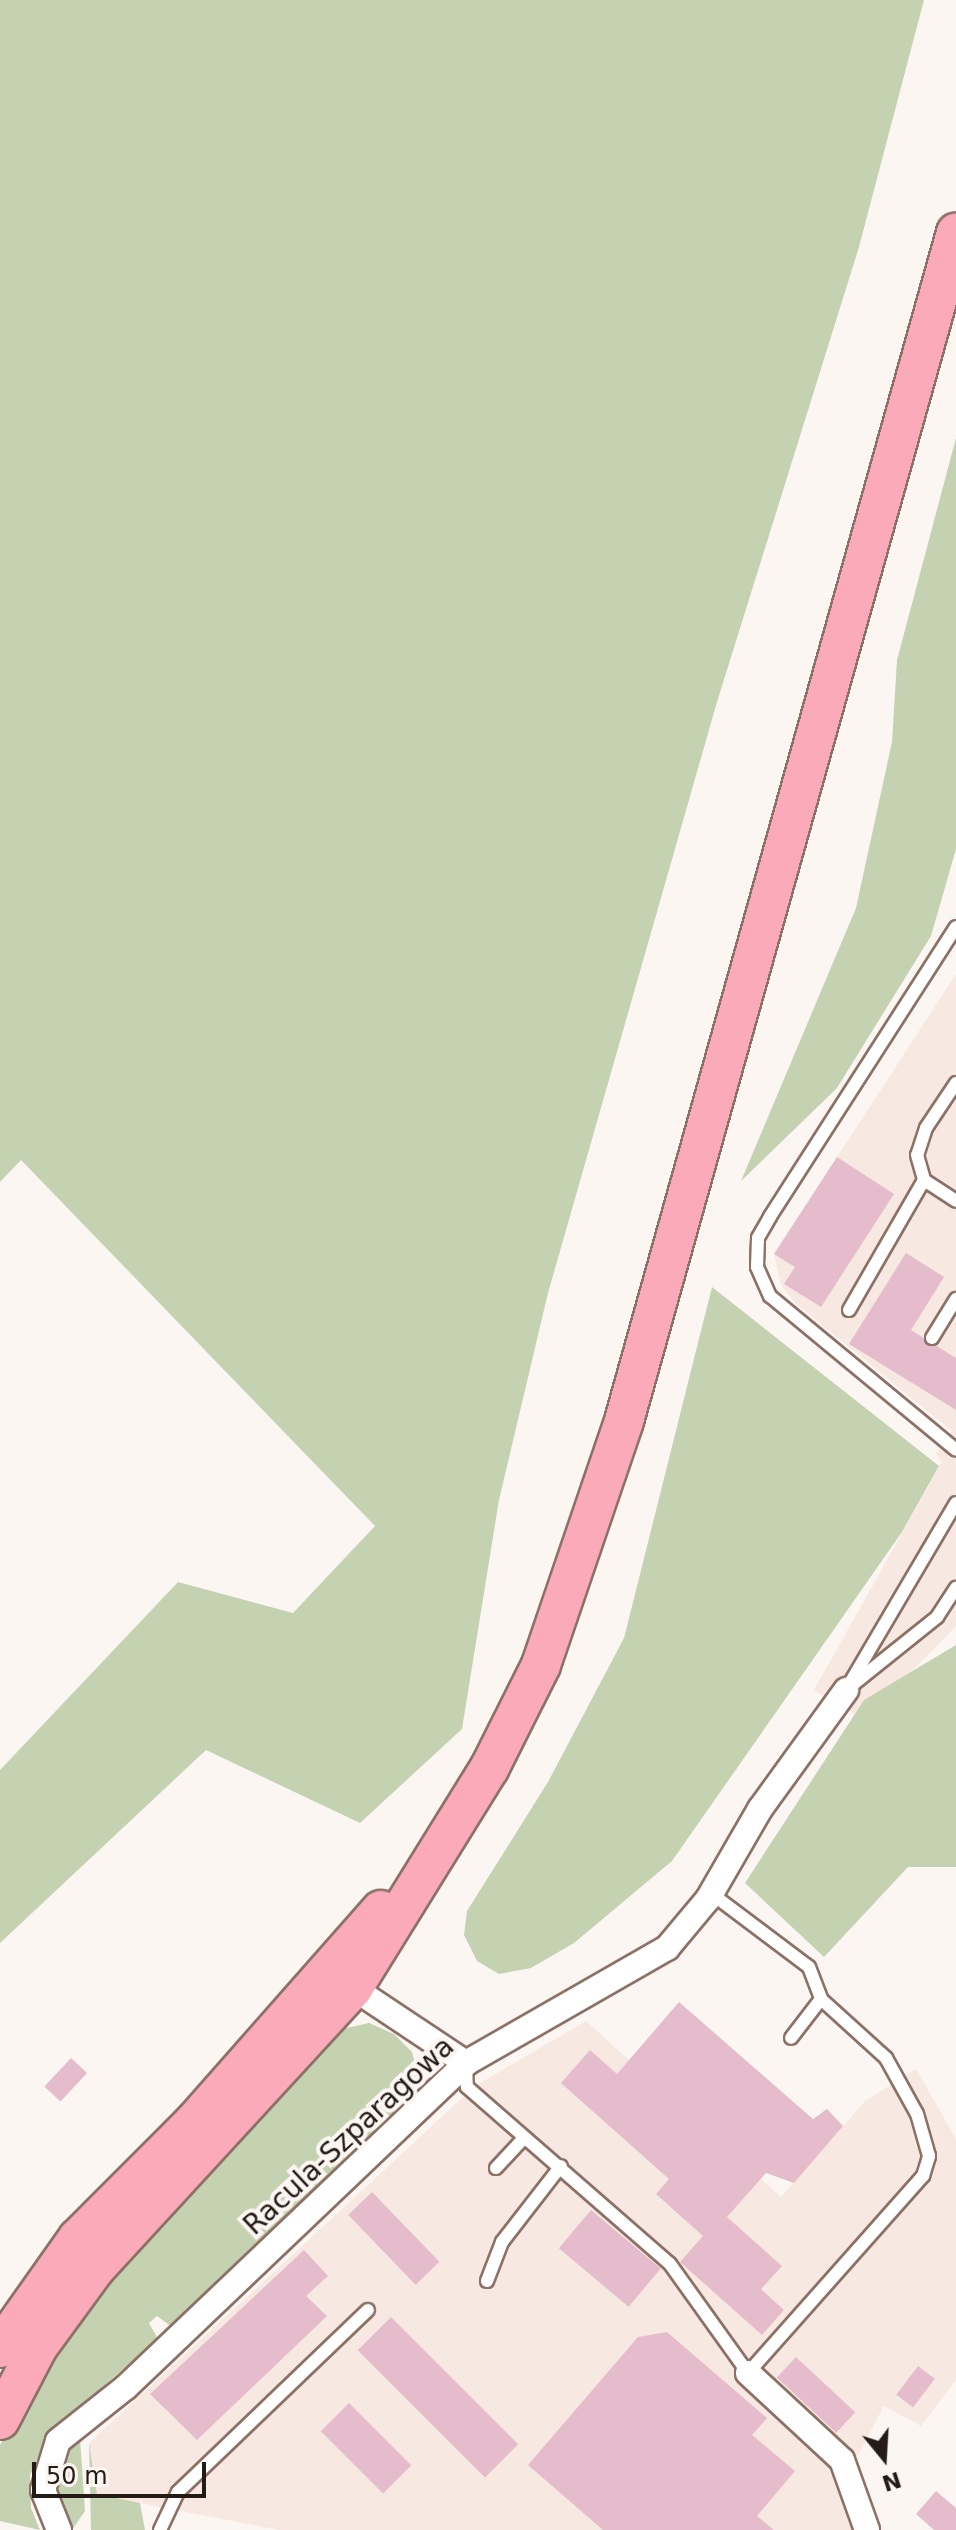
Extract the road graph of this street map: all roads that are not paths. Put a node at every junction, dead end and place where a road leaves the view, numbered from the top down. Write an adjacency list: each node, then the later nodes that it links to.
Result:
1 (956, 233): 13 (main road)
2 (956, 927): 9 (lane)
3 (956, 1083): 4 (lane)
4 (924, 1180): 5 (lane); 7 (lane)
5 (956, 1201)
6 (956, 1299): 8 (lane)
7 (849, 1310)
8 (932, 1338)
9 (956, 1450)
10 (956, 1503): 12 (lane)
11 (956, 1588): 12 (lane)
12 (846, 1690): 14 (street, Racula-Szparagowa)
13 (441, 1847): 15 (main road); 24 (main road)
14 (712, 1894): 16 (lane); 18 (street, Racula-Szparagowa)
15 (353, 1988): 18 (street); 26 (main road)
16 (821, 1999): 17 (lane); 25 (lane)
17 (791, 2038)
18 (466, 2063): 19 (lane); 27 (street, Racula-Szparagowa)
19 (524, 2138): 20 (lane); 21 (lane)
20 (561, 2166): 22 (lane); 25 (lane)
21 (496, 2168)
22 (487, 2281)
23 (368, 2310): 28 (lane)
24 (0, 2348)
25 (748, 2373): 29 (street)
26 (0, 2420)
27 (59, 2530)
28 (160, 2530)
29 (867, 2530)

